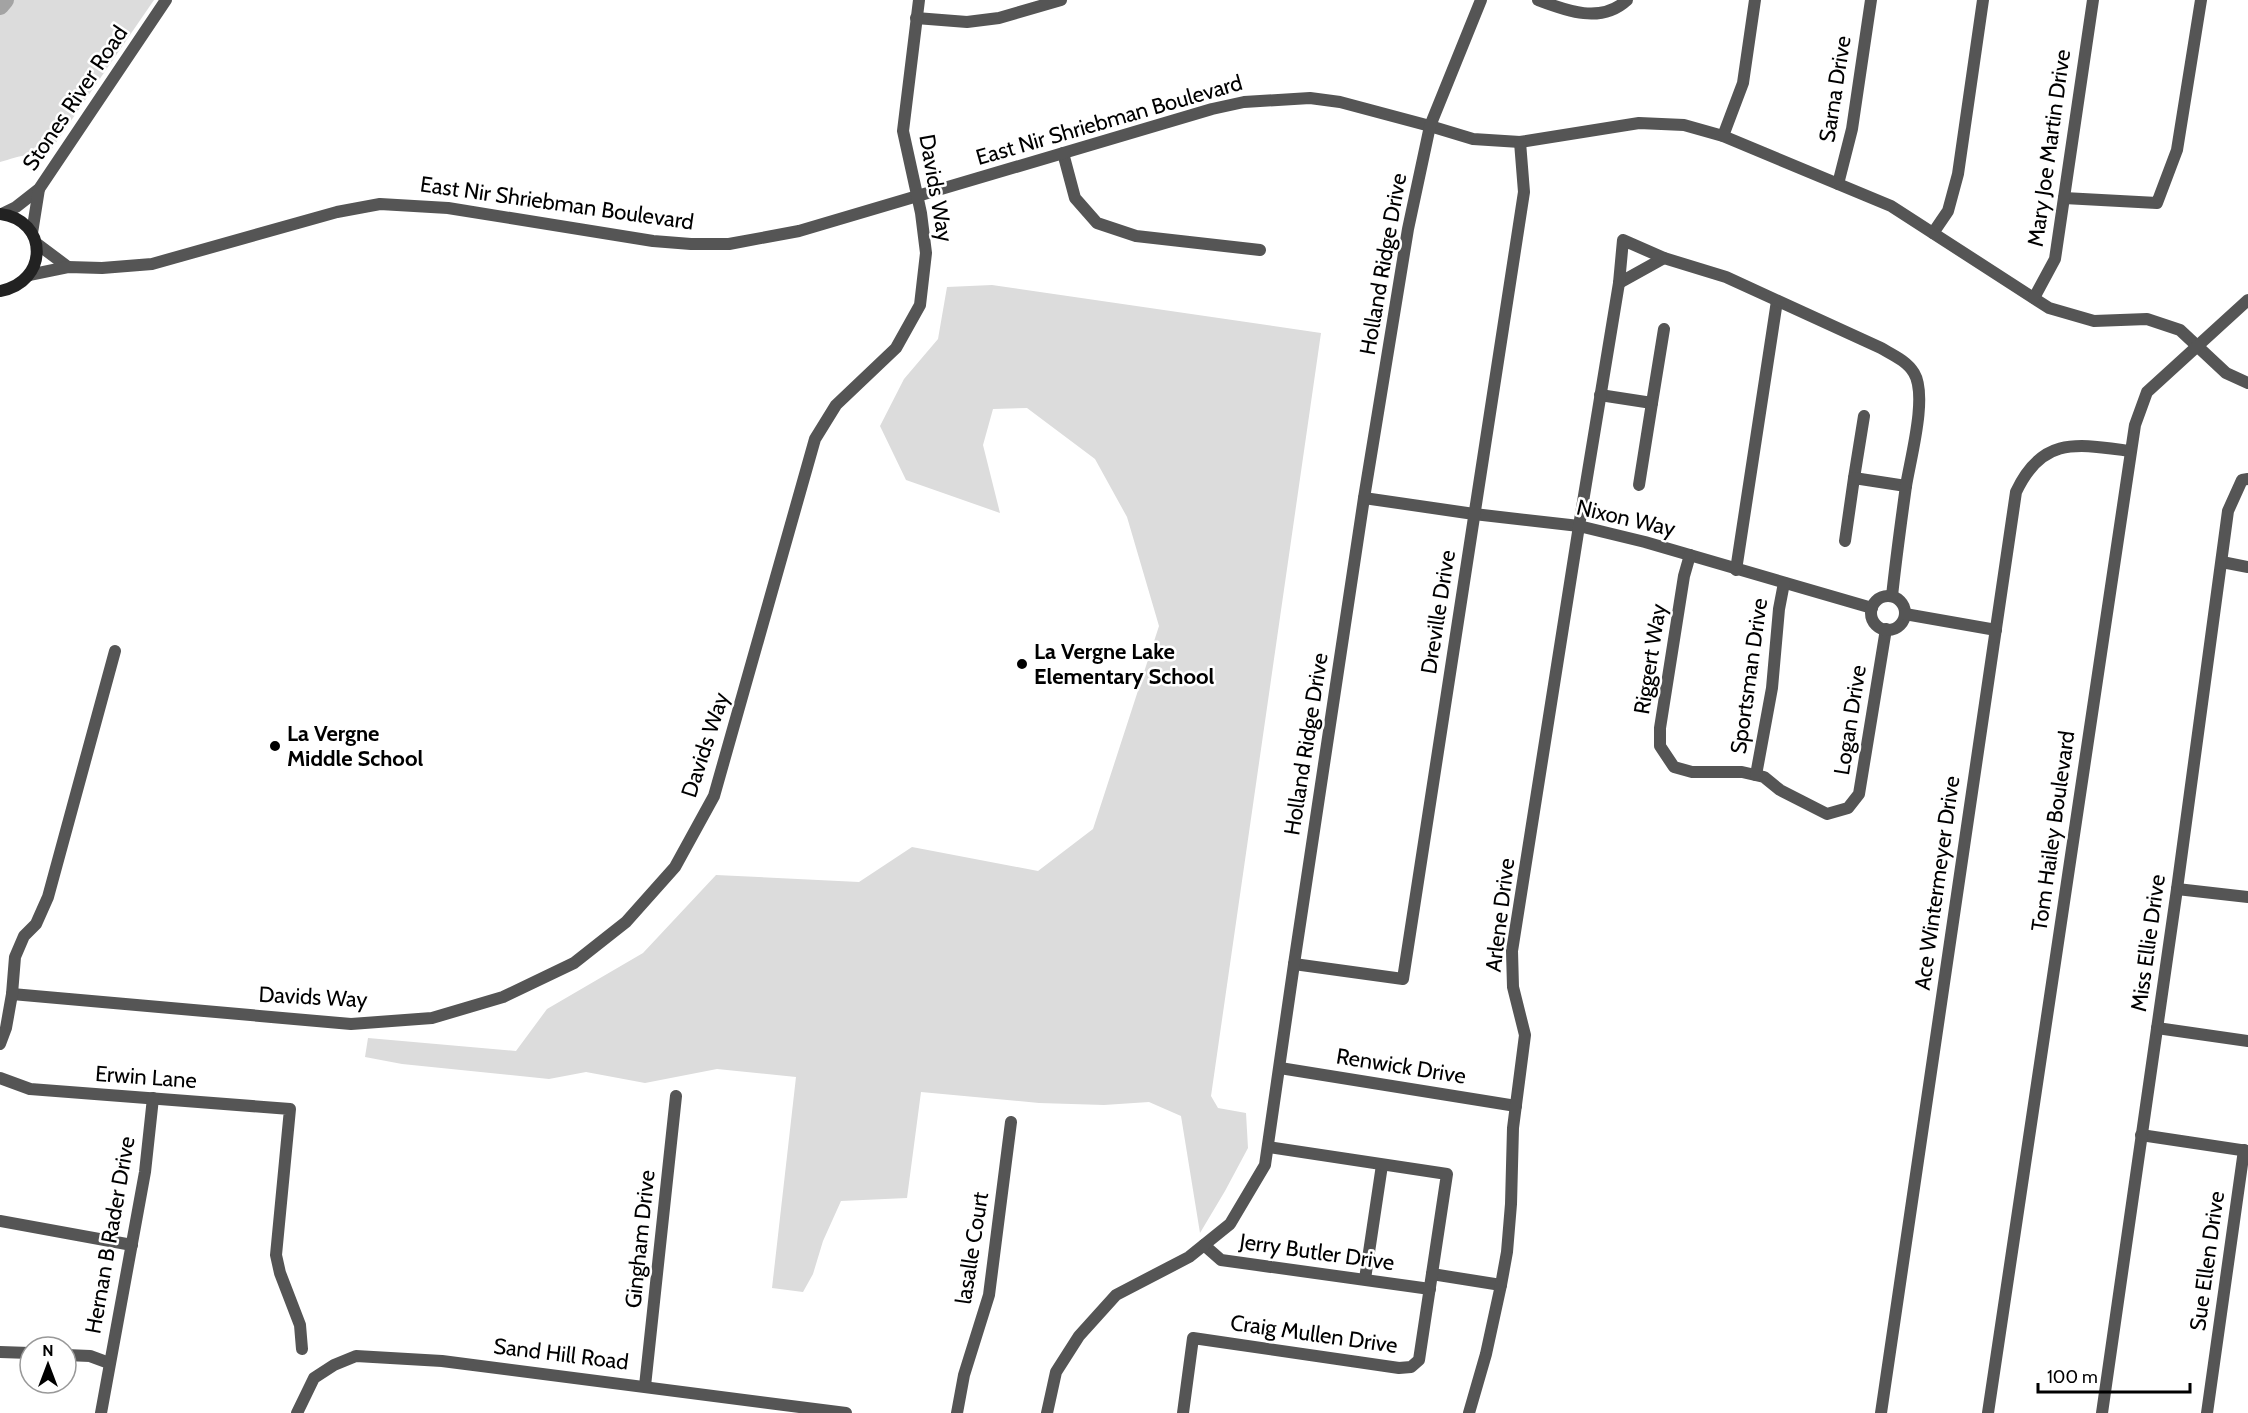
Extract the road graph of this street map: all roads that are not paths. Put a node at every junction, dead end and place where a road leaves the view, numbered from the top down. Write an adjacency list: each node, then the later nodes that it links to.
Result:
1 (166, 0): 18 (street, Stones River Road)
2 (919, 0): 12 (street, Davids Way)
3 (1061, 0): 12 (street)
4 (1481, 0): 13 (street, Holland Ridge Drive)
5 (1539, 0): 6 (street)
6 (1627, 0)
7 (1755, 0): 14 (street)
8 (1871, 0): 17 (street, Sarna Drive)
9 (1983, 0): 22 (street)
10 (2093, 0): 20 (street, Mary Joe Martin Drive)
11 (2201, 0): 20 (street)
12 (916, 18): 19 (street, Davids Way)
13 (1430, 126): 15 (street, East Nir Shriebman Boulevard); 16 (street, East Nir Shriebman Boulevard); 44 (street, Holland Ridge Drive)
14 (1723, 136): 15 (street, East Nir Shriebman Boulevard); 17 (street, East Nir Shriebman Boulevard)
15 (1520, 142): 45 (street, Dreville Drive)
16 (1063, 153): 19 (street, East Nir Shriebman Boulevard); 24 (street)
17 (1838, 184): 22 (street, East Nir Shriebman Boulevard)
18 (39, 189): 21 (street, Stones River Road); 23 (street, Stones River Road)
19 (917, 196): 26 (street, East Nir Shriebman Boulevard); 64 (street, Davids Way)
20 (2064, 198): 30 (street, Mary Joe Martin Drive)
21 (1, 214): 23 (main road, Stones River Road)
22 (1933, 233): 30 (street, East Nir Shriebman Boulevard)
23 (34, 238): 26 (street); 27 (main road, Stones River Road)
24 (1260, 250)
25 (1664, 258): 28 (street); 28 (street, Arlene Drive); 32 (street)
26 (68, 267): 27 (street, East Nir Shriebman Boulevard)
27 (29, 275): 29 (main road)
28 (1619, 283): 36 (street, Arlene Drive)
29 (0, 291)
30 (2034, 298): 34 (street, East Nir Shriebman Boulevard)
31 (2248, 300): 34 (street, Tom Hailey Boulevard)
32 (1777, 301): 43 (street); 51 (street)
33 (1664, 329): 37 (street)
34 (2197, 347): 35 (street, East Nir Shriebman Boulevard); 39 (street, Tom Hailey Boulevard)
35 (2248, 383)
36 (1600, 395): 37 (street); 46 (street, Arlene Drive)
37 (1652, 403): 42 (street)
38 (1864, 416): 40 (street)
39 (2130, 451): 57 (street, Ace Wintermeyer Drive); 99 (street, Tom Hailey Boulevard)
40 (1854, 478): 43 (street); 47 (street)
41 (2245, 480): 49 (street, Miss Ellie Drive)
42 (1640, 485)
43 (1906, 486): 53 (street)
44 (1364, 498): 45 (street, Nixon Way); 63 (street, Holland Ridge Drive)
45 (1474, 514): 46 (street, Nixon Way); 63 (street, Dreville Drive)
46 (1579, 526): 48 (street, Nixon Way); 72 (street, Arlene Drive)
47 (1845, 541)
48 (1690, 555): 51 (street, Nixon Way); 59 (street, Riggert Way)
49 (2222, 562): 50 (street); 61 (street, Miss Ellie Drive)
50 (2248, 567)
51 (1736, 570): 52 (street, Nixon Way)
52 (1784, 583): 54 (street, Nixon Way); 60 (street, Sportsman Drive)
53 (1892, 596): 54 (street); 55 (street)
54 (1872, 608): 56 (street)
55 (1905, 614): 56 (street); 57 (street)
56 (1886, 629): 60 (street, Logan Drive)
57 (1996, 630): 98 (street, Ace Wintermeyer Drive)
58 (115, 651): 64 (street)
59 (1674, 767): 60 (street, Logan Drive)
60 (1756, 775)
61 (2177, 889): 62 (street); 65 (street, Miss Ellie Drive)
62 (2248, 897)
63 (1294, 964): 68 (street, Holland Ridge Drive)
64 (12, 994): 67 (street)
65 (2157, 1029): 66 (street); 74 (street, Miss Ellie Drive)
66 (2248, 1041)
67 (0, 1044)
68 (1280, 1068): 72 (street, Renwick Drive); 75 (street, Holland Ridge Drive)
69 (0, 1078): 71 (street, Erwin Lane)
70 (676, 1096): 90 (street, Gingham Drive)
71 (153, 1098): 79 (street, Hernan B Rader Drive); 85 (street, Erwin Lane)
72 (1516, 1106): 83 (street, Arlene Drive)
73 (1011, 1122): 94 (street, lasalle Court)
74 (2141, 1135): 76 (street); 100 (street, Miss Ellie Drive)
75 (1268, 1147): 77 (street); 80 (street, Holland Ridge Drive)
76 (2246, 1150): 101 (street, Sue Ellen Drive)
77 (1382, 1165): 81 (street, Craig Mullen Drive); 82 (street)
78 (0, 1221): 79 (street)
79 (132, 1245): 89 (street, Hernan B Rader Drive)
80 (1204, 1245): 82 (street, Jerry Butler Drive); 95 (street, Holland Ridge Drive)
81 (1432, 1274): 83 (street); 84 (street, Craig Mullen Drive)
82 (1365, 1279): 84 (street, Jerry Butler Drive)
83 (1501, 1285): 97 (street, Arlene Drive)
84 (1430, 1289): 96 (street, Craig Mullen Drive)
85 (302, 1349)
86 (0, 1352): 87 (street)
87 (18, 1353)
88 (78, 1356): 89 (street)
89 (109, 1363): 91 (street, Hernan B Rader Drive)
90 (645, 1386): 92 (street, Sand Hill Road); 93 (street, Sand Hill Road)
91 (101, 1413)
92 (297, 1413)
93 (846, 1413)
94 (957, 1413)
95 (1047, 1413)
96 (1183, 1413)
97 (1469, 1413)
98 (1881, 1413)
99 (1988, 1413)
100 (2102, 1413)
101 (2207, 1413)

